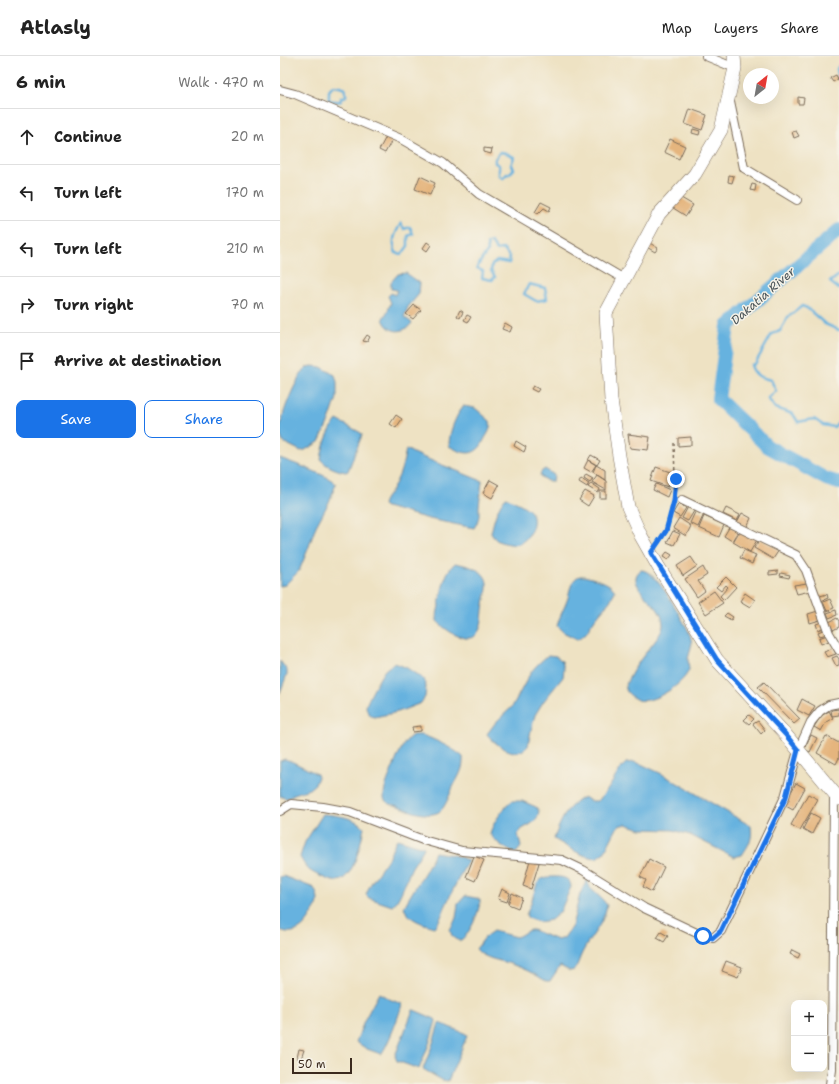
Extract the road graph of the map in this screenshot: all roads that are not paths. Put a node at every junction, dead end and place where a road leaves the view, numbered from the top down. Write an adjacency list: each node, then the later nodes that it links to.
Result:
1 (706, 56): 2 (street)
2 (734, 62): 4 (main road)
3 (280, 90): 6 (street)
4 (729, 98): 5 (street); 6 (main road)
5 (797, 200)
6 (624, 279): 10 (main road)
7 (682, 500): 8 (street)
8 (839, 650)
9 (839, 703): 10 (street)
10 (798, 750): 11 (main road); 12 (street)
11 (836, 796): 13 (street)
12 (280, 811)
13 (830, 1084)

